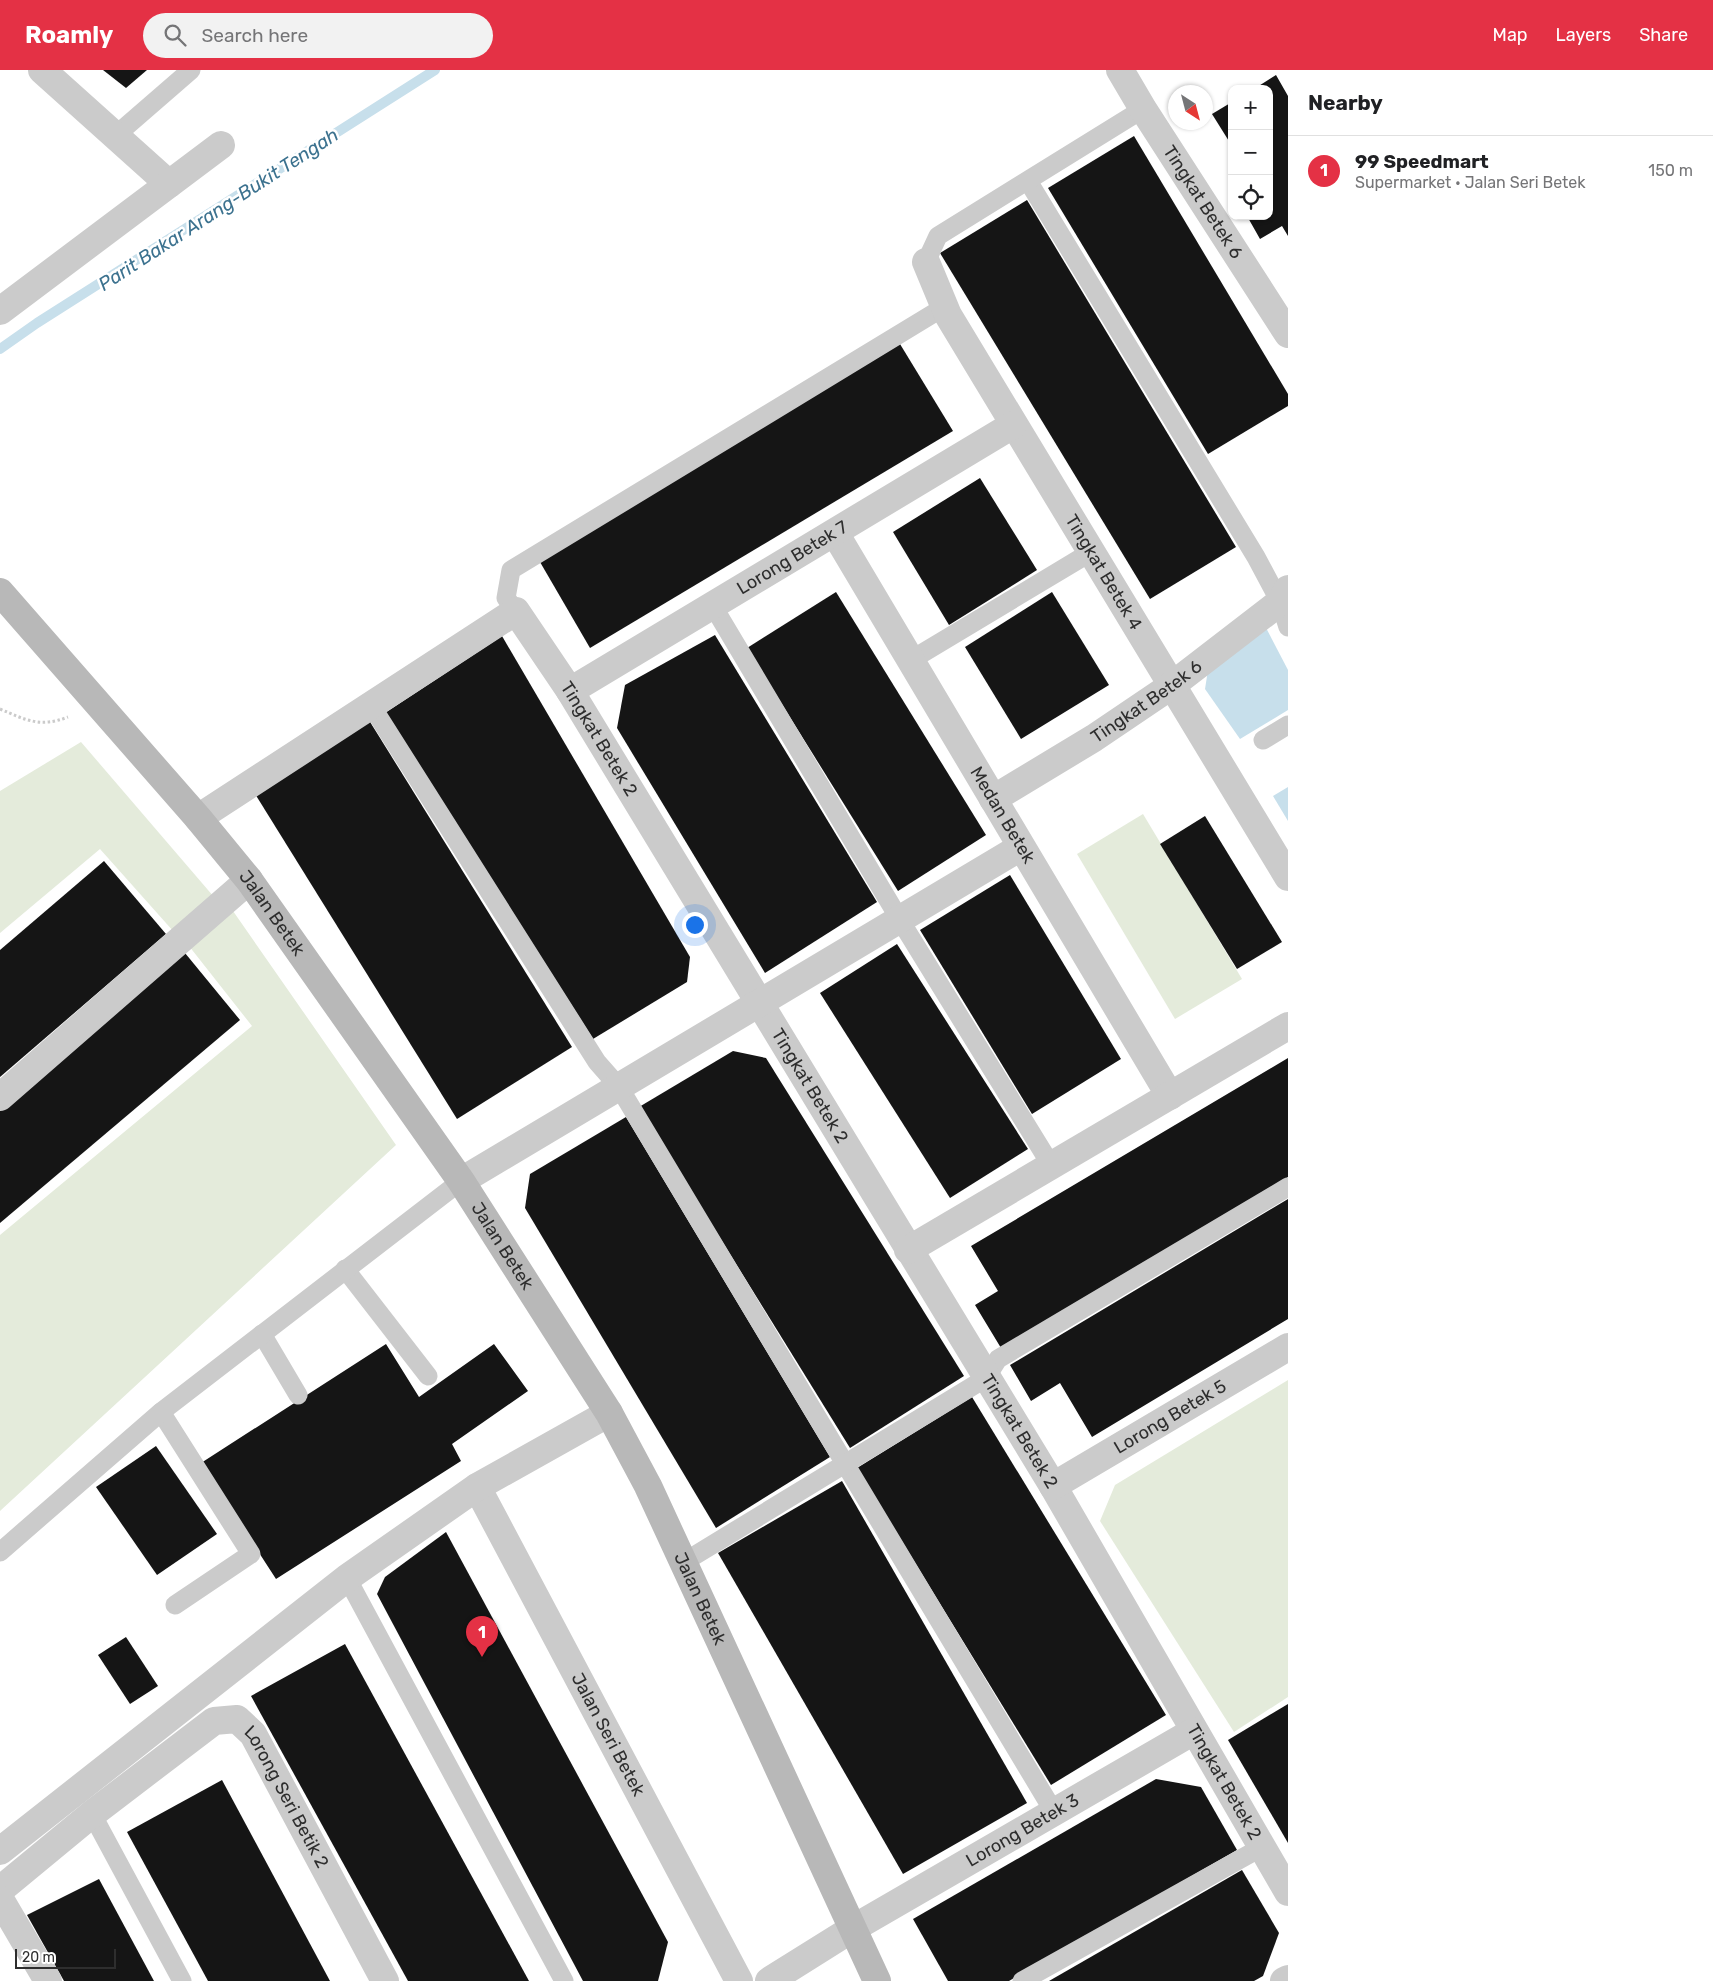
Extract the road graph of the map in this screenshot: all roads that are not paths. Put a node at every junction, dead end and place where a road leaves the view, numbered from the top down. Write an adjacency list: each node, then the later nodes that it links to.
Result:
1 (42, 70): 5 (street)
2 (192, 70): 5 (lane)
3 (1120, 70): 4 (street, Tingkat Betek 6)
4 (1143, 109): 7 (lane); 12 (street, Tingkat Betek 6)
5 (115, 136): 8 (street)
6 (221, 145): 8 (street)
7 (1028, 181): 9 (lane); 17 (lane)
8 (169, 184): 11 (street)
9 (926, 262): 10 (street, Tingkat Betek 4)
10 (944, 307): 13 (street, Tingkat Betek 4); 19 (lane)
11 (0, 311)
12 (1288, 334)
13 (1013, 424): 14 (street, Lorong Betek 7); 15 (street, Tingkat Betek 4)
14 (835, 533): 18 (street, Lorong Betek 7); 21 (street, Medan Betek)
15 (1091, 552): 21 (lane); 22 (street, Tingkat Betek 4)
16 (0, 592): 28 (street, Jalan Betek)
17 (1284, 595): 20 (lane); 22 (street, Tingkat Betek 6)
18 (713, 606): 23 (street, Lorong Betek 7); 32 (lane)
19 (516, 611): 23 (street, Tingkat Betek 2); 24 (street)
20 (1288, 627)
21 (911, 660): 27 (street, Medan Betek)
22 (1171, 686): 27 (street, Tingkat Betek 6); 30 (street, Tingkat Betek 4)
23 (570, 691): 33 (street, Tingkat Betek 2)
24 (371, 705): 28 (street); 35 (lane)
25 (1288, 725): 26 (lane)
26 (1263, 740)
27 (993, 799): 29 (street, Medan Betek)
28 (198, 818): 31 (street, Jalan Betek)
29 (1021, 847): 32 (street); 36 (street, Medan Betek)
30 (1288, 876)
31 (250, 880): 37 (street); 39 (street, Jalan Betek)
32 (900, 920): 33 (street); 38 (lane)
33 (760, 1004): 35 (street); 41 (street, Tingkat Betek 2)
34 (1288, 1026): 36 (street)
35 (619, 1087): 39 (street); 50 (lane)
36 (1170, 1096): 38 (street)
37 (0, 1097)
38 (1051, 1166): 41 (street)
39 (461, 1181): 42 (lane); 49 (street, Jalan Betek)
40 (1288, 1187): 46 (lane)
41 (908, 1250): 46 (street, Tingkat Betek 2)
42 (345, 1269): 43 (lane); 45 (lane)
43 (262, 1334): 47 (lane); 48 (lane)
44 (1288, 1347): 51 (street, Lorong Betek 5)
45 (428, 1376)
46 (986, 1378): 50 (lane); 51 (street, Tingkat Betek 2)
47 (298, 1395)
48 (162, 1412): 53 (lane); 56 (lane)
49 (609, 1413): 52 (street); 54 (street, Jalan Betek)
50 (845, 1465): 54 (lane); 58 (lane)
51 (1053, 1486): 57 (street, Tingkat Betek 2)
52 (477, 1487): 55 (street); 71 (street, Jalan Seri Betek)
53 (0, 1552)
54 (684, 1562): 65 (street, Jalan Betek)
55 (347, 1578): 61 (street); 70 (lane)
56 (175, 1605)
57 (1194, 1731): 58 (street, Lorong Betek 3); 60 (street, Tingkat Betek 2)
58 (1054, 1812): 65 (street, Lorong Betek 3)
59 (92, 1814): 62 (street, Lorong Seri Betik 2); 68 (lane); 69 (street, Lorong Seri Betik 2)
60 (1262, 1847): 63 (street, Tingkat Betek 2); 74 (lane)
61 (0, 1851)
62 (0, 1890)
63 (1288, 1892)
64 (0, 1899): 67 (street)
65 (852, 1929): 72 (street, Lorong Betek 3); 73 (street, Jalan Betek)
66 (1288, 1979): 75 (street)
67 (48, 1981)
68 (182, 1981)
69 (385, 1981)
70 (564, 1981)
71 (740, 1981)
72 (769, 1981)
73 (877, 1981)
74 (1022, 1981)
75 (1284, 1981)

